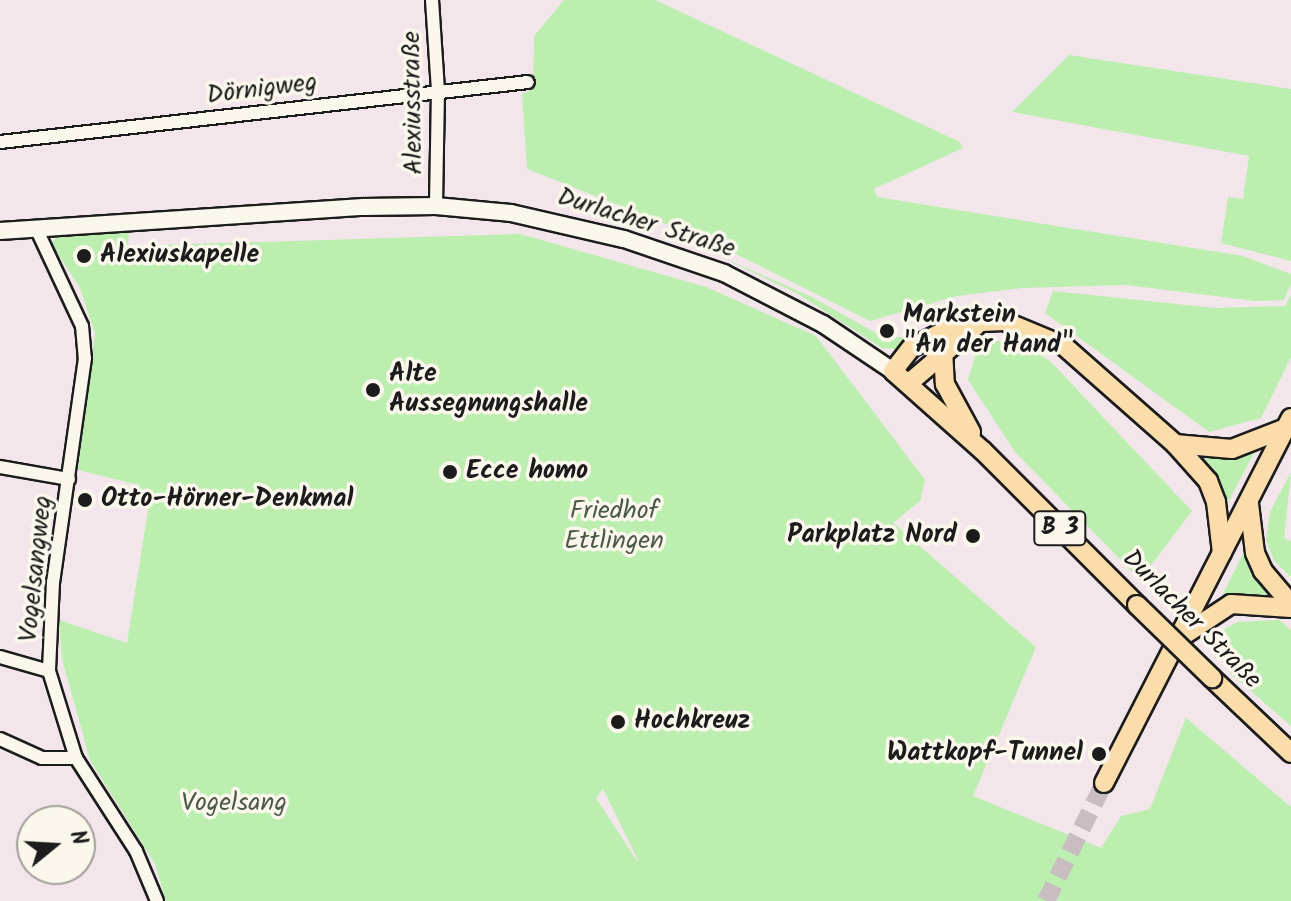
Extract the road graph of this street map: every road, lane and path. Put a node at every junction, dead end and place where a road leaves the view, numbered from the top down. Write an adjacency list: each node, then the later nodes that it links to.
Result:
1 (432, 0): 3 (street, Alexiusstraße)
2 (528, 82): 3 (street, Dörnigweg)
3 (438, 90): 4 (street, Dörnigweg); 5 (street, Alexiusstraße)
4 (0, 142)
5 (436, 206): 6 (main road, Durlacher Straße); 10 (main road, Durlacher Straße)
6 (36, 228): 7 (main road, Durlacher Straße); 16 (street, Vogelsangweg)
7 (0, 231)
8 (982, 322): 9 (main road); 10 (main road); 13 (main road)
9 (943, 349): 11 (main road); 14 (main road)
10 (893, 371): 11 (main road, Durlacher Straße / B 3)
11 (909, 383): 14 (main road, Durlacher Straße / B 3)
12 (1288, 423): 13 (main road); 17 (main road)
13 (1175, 444): 18 (main road)
14 (983, 451): 24 (main road, Durlacher Straße / B 3, bridge)
15 (0, 467): 16 (street)
16 (69, 479): 22 (street, Vogelsangweg)
17 (1249, 501): 18 (main road); 19 (main road)
18 (1222, 553): 20 (main road)
19 (1291, 606): 20 (main road)
20 (1176, 642): 26 (main road)
21 (0, 657): 22 (street)
22 (49, 671): 25 (street, Vogelsangweg)
23 (0, 739): 25 (street)
24 (1291, 753)
25 (76, 758): 27 (street, Vogelsangweg)
26 (1104, 783)
27 (157, 901)

